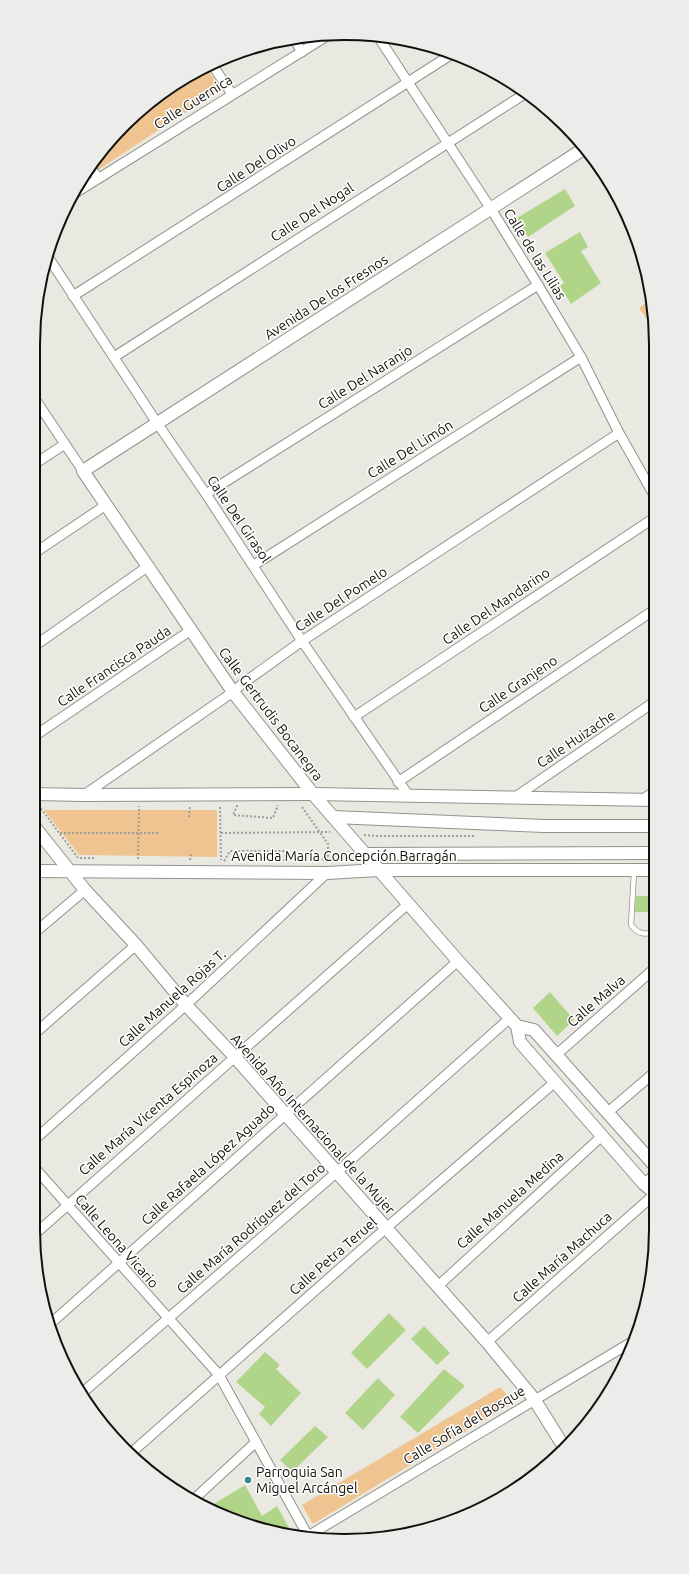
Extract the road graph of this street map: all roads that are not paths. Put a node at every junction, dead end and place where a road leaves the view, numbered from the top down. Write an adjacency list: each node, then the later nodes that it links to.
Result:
1 (318, 42): 4 (street, Calle Guernica)
2 (382, 43): 7 (street, Calle de las Lilias)
3 (297, 44): 4 (street)
4 (302, 52): 8 (street, Calle Guernica)
5 (446, 58): 7 (street, Calle Del Olivo)
6 (215, 69): 8 (street)
7 (408, 83): 10 (street, Calle de las Lilias); 18 (street, Calle Del Olivo)
8 (232, 94): 13 (street, Calle Guernica)
9 (521, 96): 10 (street, Calle Del Nogal)
10 (446, 142): 15 (street, Calle de las Lilias); 19 (street, Calle Del Nogal)
11 (580, 152): 15 (street, Avenida De los Fresnos)
12 (93, 172): 13 (street)
13 (98, 178): 14 (street, Calle Guernica)
14 (84, 187)
15 (491, 209): 17 (street, Calle de las Lilias); 22 (street, Avenida De los Fresnos)
16 (51, 262): 18 (street, Calle Del Girasol)
17 (538, 285): 20 (street, Calle de las Lilias); 28 (street, Calle Del Naranjo)
18 (73, 296): 19 (street, Calle Del Girasol)
19 (114, 356): 22 (street, Calle Del Girasol)
20 (581, 357): 23 (street, Calle de las Lilias); 32 (street, Calle Del Limón)
21 (40, 406): 24 (street, Calle Gertrudis Bocanegra)
22 (157, 423): 26 (street, Avenida De los Fresnos); 28 (street, Calle Del Girasol)
23 (619, 433): 27 (street, Calle de las Lilias); 36 (street, Calle Del Pomelo)
24 (65, 444): 25 (street); 26 (street, Calle Gertrudis Bocanegra)
25 (40, 460)
26 (83, 471): 29 (street, Calle Gertrudis Bocanegra)
27 (649, 486)
28 (206, 494): 32 (street, Calle Del Girasol)
29 (106, 505): 31 (street); 33 (street, Calle Gertrudis Bocanegra)
30 (649, 521): 40 (street, Calle Del Mandarino)
31 (40, 549)
32 (254, 565): 36 (street, Calle Del Girasol)
33 (147, 567): 35 (street, Calle Gertrudis Bocanegra); 37 (street)
34 (649, 613): 42 (street, Calle Granjeno)
35 (191, 630): 38 (street, Calle Gertrudis Bocanegra); 41 (street, Calle Francisca Pauda)
36 (302, 641): 38 (street, Calle Del Pomelo); 40 (street, Calle Del Girasol)
37 (40, 642)
38 (233, 692): 44 (street, Calle Gertrudis Bocanegra); 45 (street, Calle Del Pomelo)
39 (649, 705): 48 (street, Calle Huizache)
40 (354, 717): 42 (street, Calle Del Girasol)
41 (40, 732)
42 (398, 782): 47 (street, Calle Del Girasol)
43 (40, 794): 45 (street)
44 (313, 794): 45 (street); 47 (street); 51 (street, Calle Gertrudis Bocanegra)
45 (84, 795)
46 (649, 795): 49 (street)
47 (409, 796): 48 (street)
48 (512, 798): 49 (street)
49 (642, 800): 50 (street)
50 (649, 800)
51 (333, 817): 52 (street); 54 (street, Calle Gertrudis Bocanegra)
52 (649, 826)
53 (40, 834): 60 (street, Avenida Año Internacional de la Mujer)
54 (366, 854): 55 (street, Avenida María Concepción Barragán); 56 (street, Calle Gertrudis Bocanegra)
55 (649, 854)
56 (379, 870): 57 (street, Avenida María Concepción Barragán); 61 (street, Avenida María Concepción Barragán); 63 (street, Calle Gertrudis Bocanegra)
57 (634, 870): 58 (street, Avenida María Concepción Barragán); 65 (lane)
58 (649, 870)
59 (40, 871): 60 (street, Avenida María Concepción Barragán)
60 (71, 872): 61 (street, Avenida María Concepción Barragán); 62 (street, Avenida Año Internacional de la Mujer)
61 (327, 873): 69 (street, Calle Manuela Rojas T.)
62 (85, 890): 64 (street); 66 (street, Avenida Año Internacional de la Mujer)
63 (408, 904): 67 (street, Calle Gertrudis Bocanegra); 73 (street, Calle María Vicenta Espinoza)
64 (40, 928)
65 (649, 934)
66 (136, 945): 69 (street, Avenida Año Internacional de la Mujer); 71 (street)
67 (458, 961): 70 (street, Calle Gertrudis Bocanegra); 77 (street, Calle Rafaela López Aguado)
68 (649, 973): 72 (street, Calle Malva)
69 (186, 1005): 73 (street, Avenida Año Internacional de la Mujer); 78 (street, Calle Manuela Rojas T.)
70 (514, 1022): 72 (street); 75 (street, Calle Gertrudis Bocanegra); 81 (street, Calle María Rodríguez del Toro)
71 (40, 1029)
72 (556, 1055): 76 (street)
73 (234, 1056): 77 (street, Avenida Año Internacional de la Mujer); 87 (street, Calle María Vicenta Espinoza)
74 (649, 1077): 76 (street)
75 (555, 1082): 79 (street, Calle Gertrudis Bocanegra); 88 (street, Calle Petra Teruel)
76 (607, 1113): 80 (street)
77 (286, 1114): 81 (street, Avenida Año Internacional de la Mujer); 90 (street, Calle Rafaela López Aguado)
78 (40, 1135)
79 (602, 1136): 84 (street, Calle Gertrudis Bocanegra); 91 (street, Calle Manuela Medina)
80 (649, 1159)
81 (337, 1172): 88 (street, Avenida Año Internacional de la Mujer); 92 (street, Calle María Rodríguez del Toro)
82 (40, 1174): 87 (street, Calle Leona Vicario)
83 (649, 1179): 84 (street)
84 (644, 1184): 85 (street, Calle Gertrudis Bocanegra)
85 (649, 1188)
86 (649, 1199): 94 (street, Calle María Machuca)
87 (67, 1204): 89 (street, Calle María Vicenta Espinoza); 90 (street, Calle Leona Vicario)
88 (386, 1228): 91 (street, Avenida Año Internacional de la Mujer); 96 (street, Calle Petra Teruel)
89 (40, 1229)
90 (119, 1263): 92 (street, Calle Leona Vicario); 93 (street, Calle Rafaela López Aguado)
91 (438, 1286): 94 (street, Avenida Año Internacional de la Mujer)
92 (168, 1318): 96 (street, Calle Leona Vicario); 97 (street, Calle María Rodríguez del Toro)
93 (54, 1321)
94 (487, 1342): 98 (street, Avenida Año Internacional de la Mujer)
95 (626, 1345): 98 (street, Calle Sofía del Bosque)
96 (219, 1375): 99 (street, Calle Leona Vicario); 101 (street, Calle Petra Teruel)
97 (86, 1390)
98 (534, 1400): 100 (street, Avenida Año Internacional de la Mujer); 104 (street, Calle Sofía del Bosque)
99 (256, 1442): 102 (street); 103 (street, Calle Leona Vicario)
100 (562, 1443)
101 (135, 1450)
102 (197, 1496)
103 (305, 1531)
104 (315, 1532)

